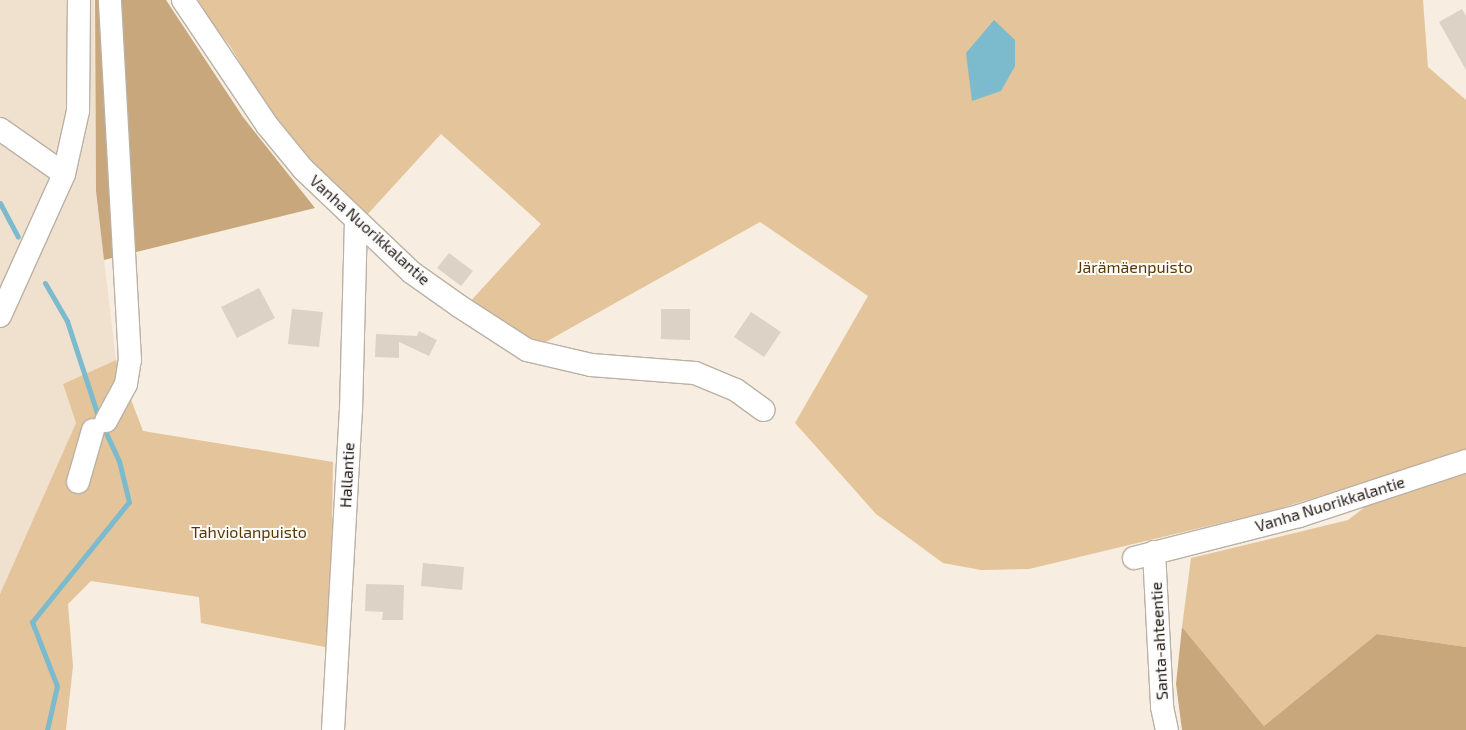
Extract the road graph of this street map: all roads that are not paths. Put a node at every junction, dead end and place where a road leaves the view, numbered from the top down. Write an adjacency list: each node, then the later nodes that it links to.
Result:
1 (79, 0): 5 (street)
2 (110, 0): 10 (street)
3 (183, 0): 6 (street, Vanha Nuorikkalantie)
4 (0, 129): 5 (street)
5 (64, 174): 7 (street)
6 (356, 220): 8 (street, Vanha Nuorikkalantie); 12 (street, Hallantie)
7 (0, 316)
8 (764, 410)
9 (1466, 461): 11 (street, Vanha Nuorikkalantie)
10 (78, 482)
11 (1144, 555): 13 (street, Santa-ahteentie)
12 (333, 730)
13 (1167, 730)

